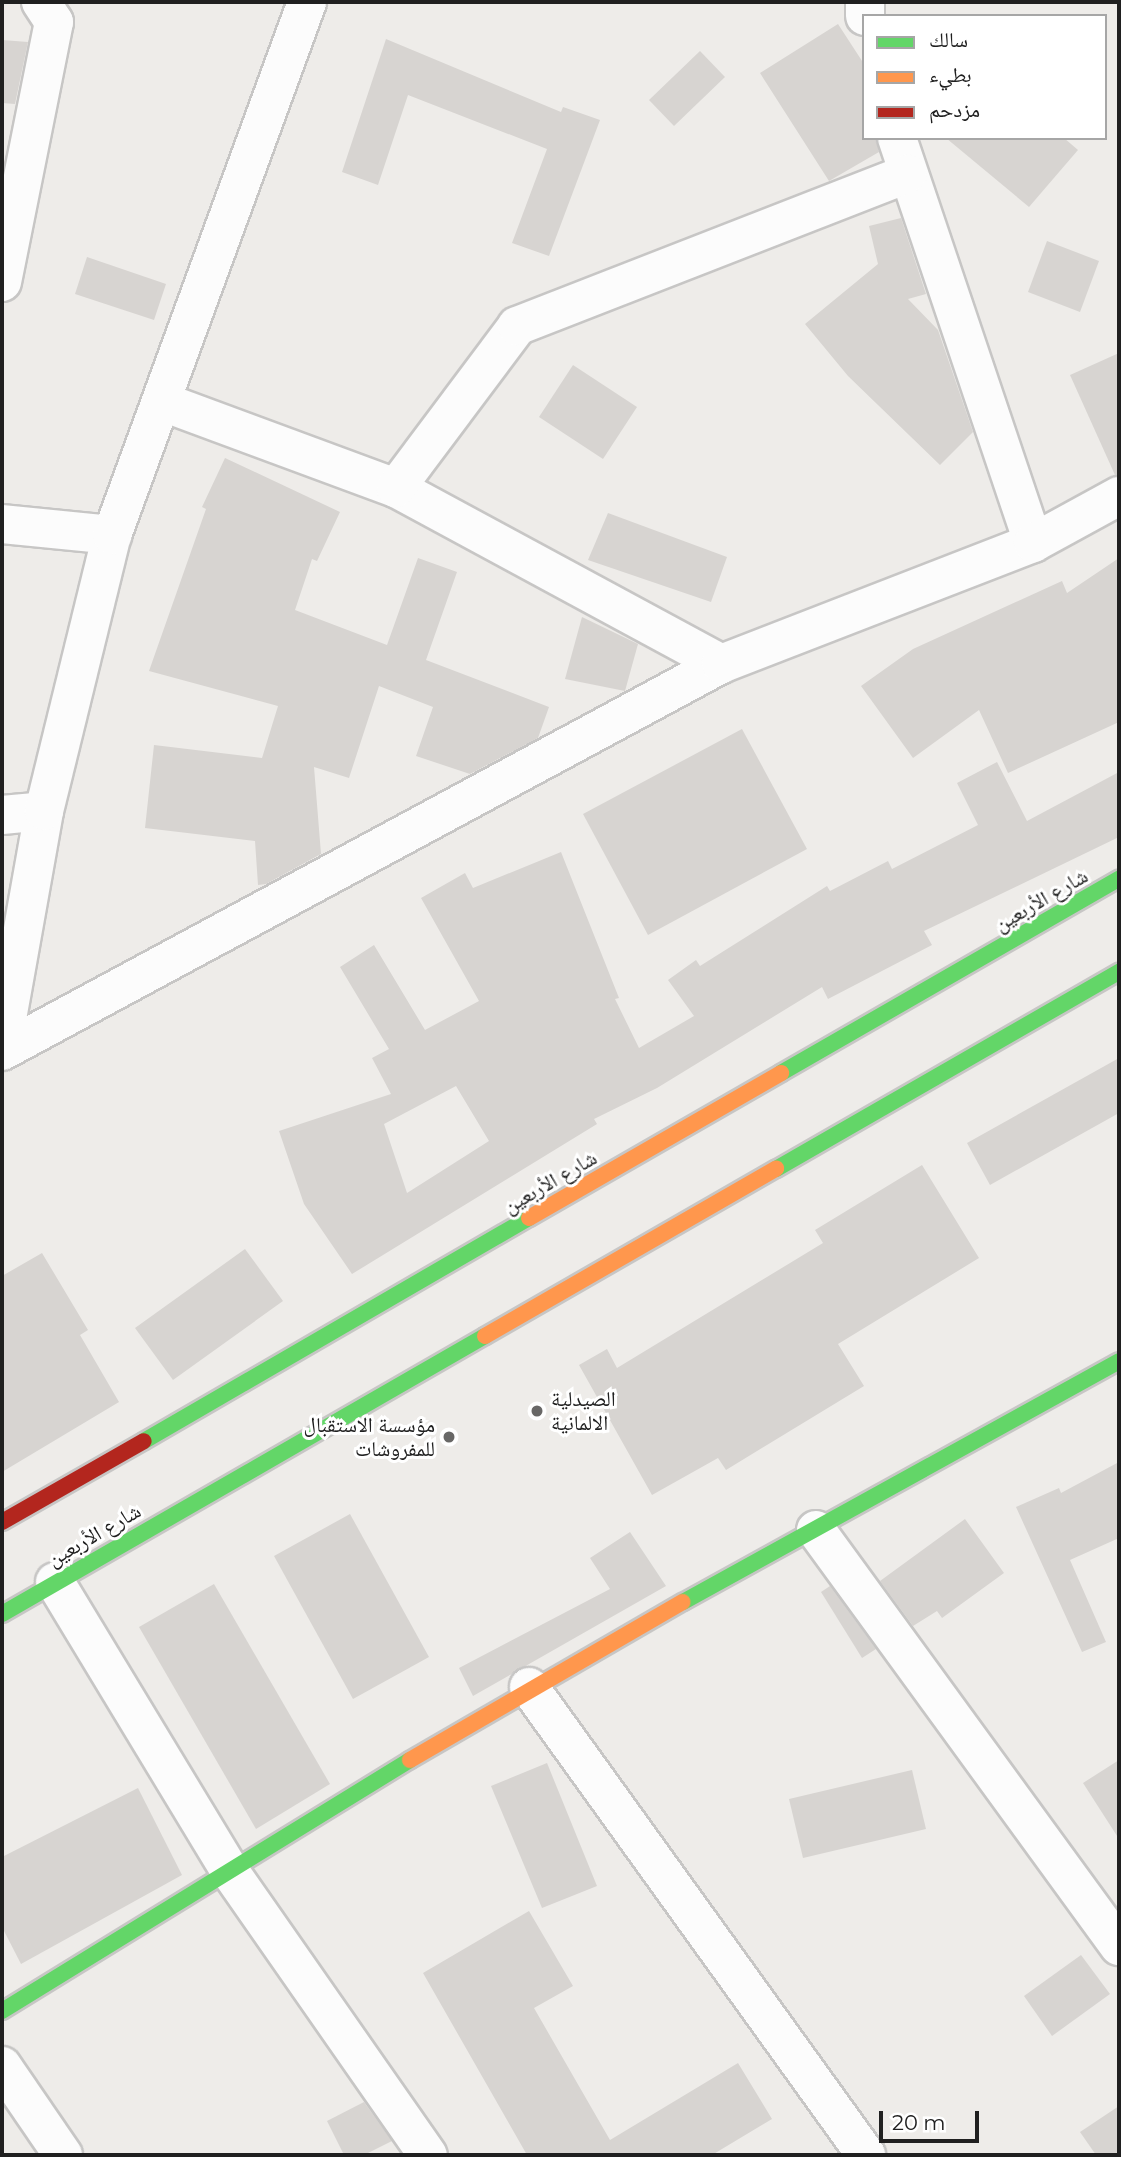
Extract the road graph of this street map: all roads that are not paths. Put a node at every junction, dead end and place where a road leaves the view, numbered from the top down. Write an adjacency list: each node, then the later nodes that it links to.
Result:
1 (41, 2): 4 (street)
2 (307, 2): 6 (street)
3 (902, 156): 7 (street); 11 (street)
4 (8, 223): 5 (street)
5 (2, 282)
6 (163, 402): 7 (street); 10 (street)
7 (396, 488): 12 (street)
8 (1119, 496): 11 (street)
9 (2, 524): 10 (street)
10 (112, 535): 13 (street)
11 (1033, 543): 12 (street)
12 (721, 664): 17 (street)
13 (44, 811): 14 (street); 17 (street)
14 (2, 815)
15 (1119, 879): 19 (main road, شارع الأربعين)
16 (1119, 972): 21 (main road, شارع الأربعين)
17 (2, 1049)
18 (1117, 1367): 20 (main road)
19 (2, 1522)
20 (816, 1530): 23 (main road); 25 (street)
21 (55, 1583): 22 (main road, شارع الأربعين); 24 (street)
22 (2, 1614)
23 (529, 1687): 24 (main road); 30 (street)
24 (231, 1873): 26 (main road); 29 (street)
25 (1119, 1946)
26 (2, 2011)
27 (2, 2066): 28 (street)
28 (63, 2155)
29 (428, 2155)
30 (866, 2155)

